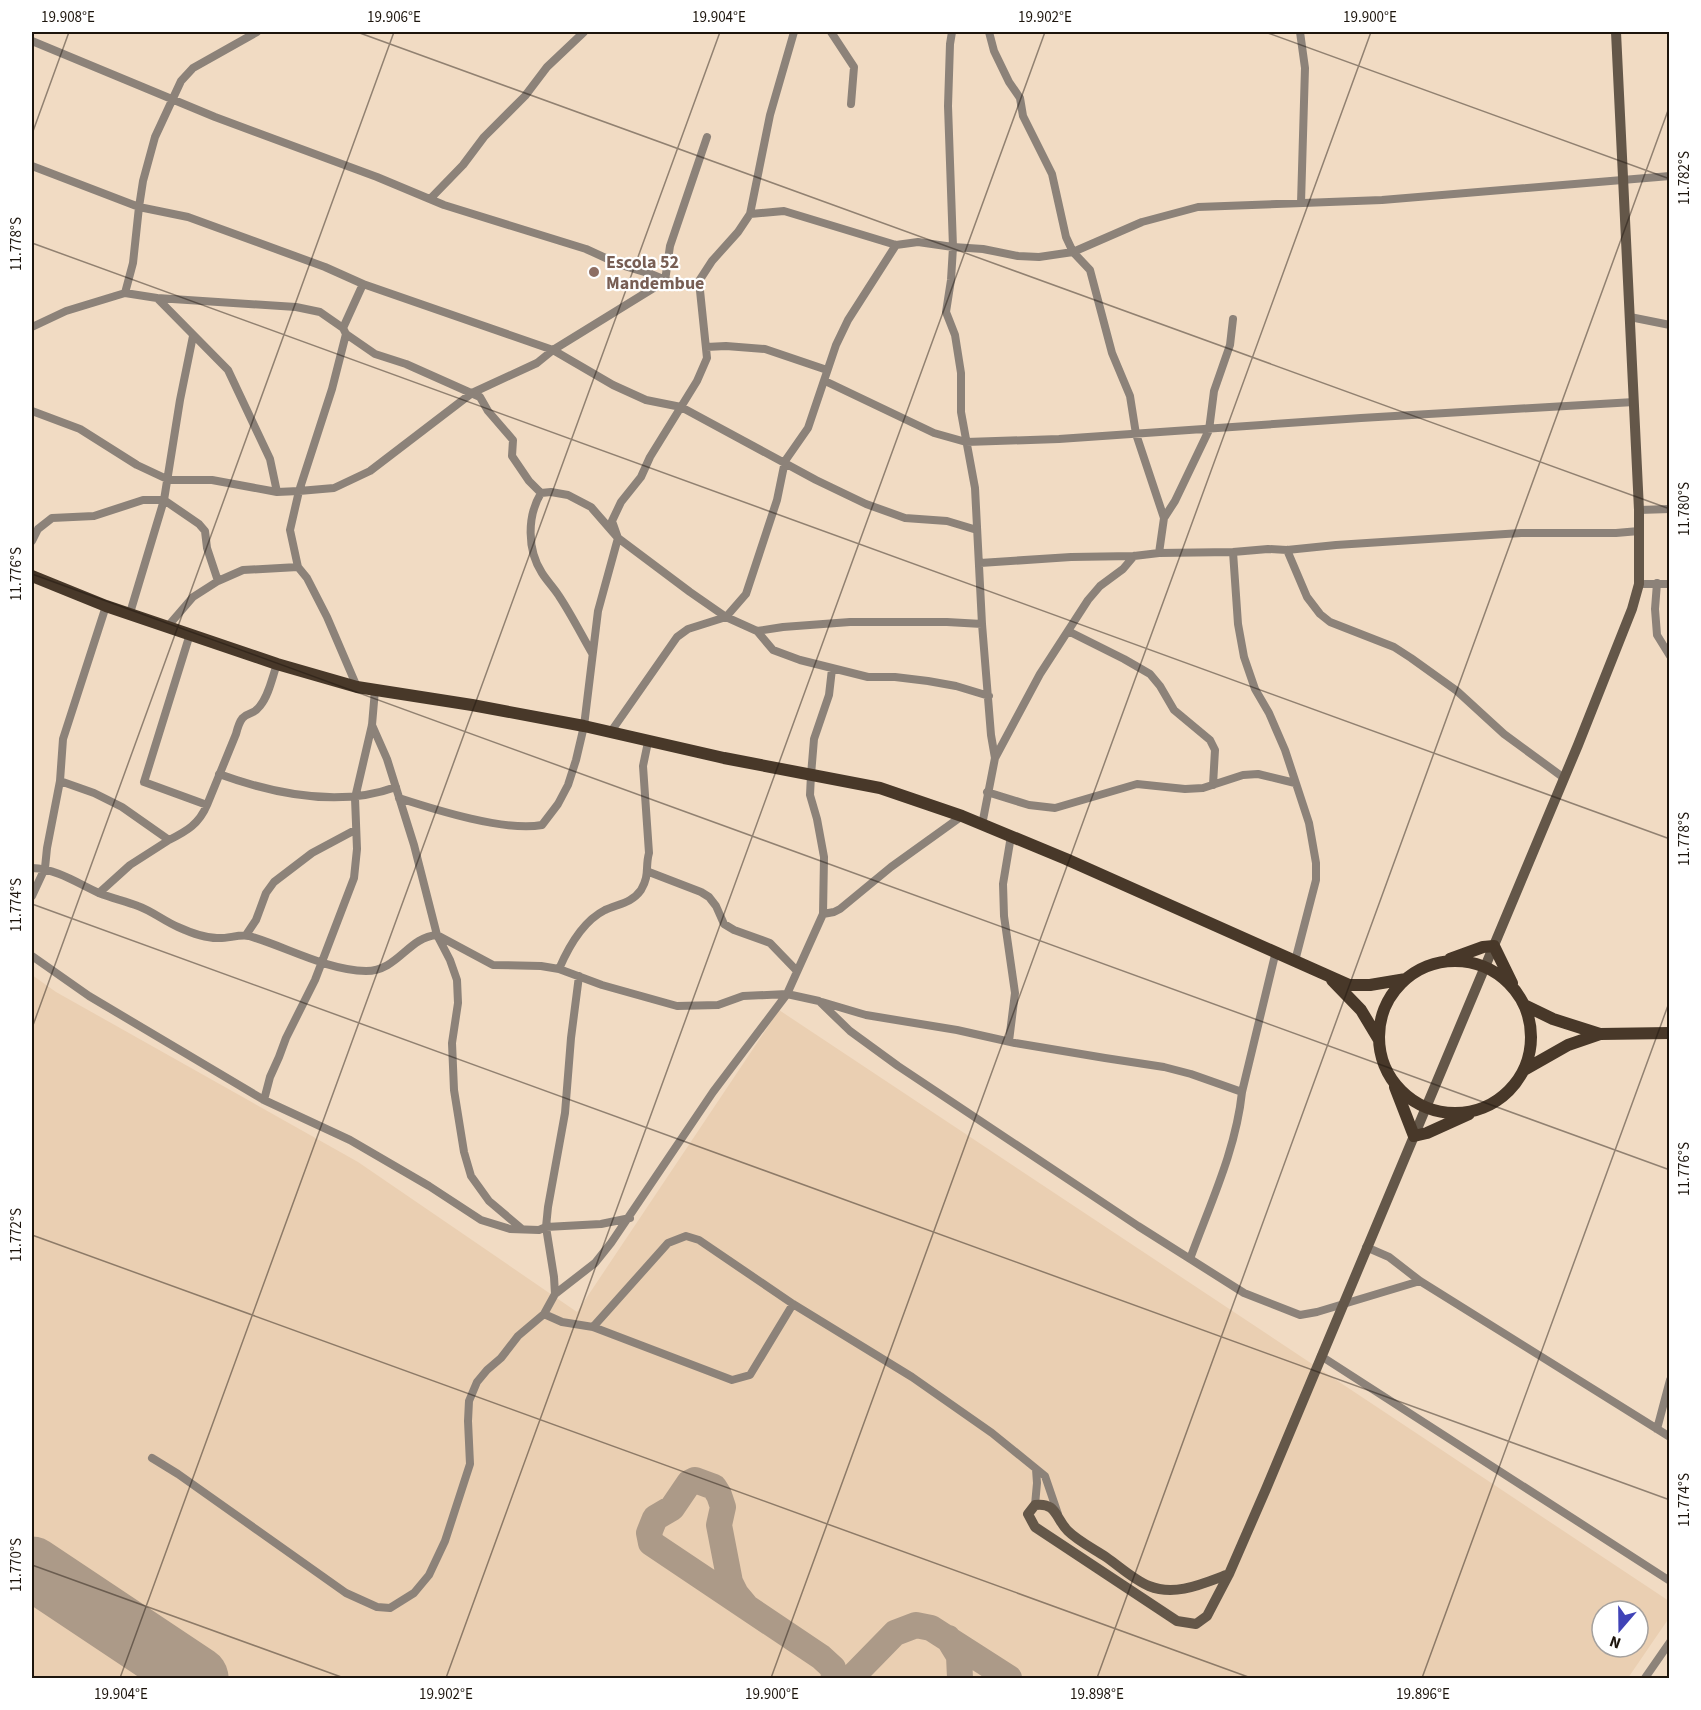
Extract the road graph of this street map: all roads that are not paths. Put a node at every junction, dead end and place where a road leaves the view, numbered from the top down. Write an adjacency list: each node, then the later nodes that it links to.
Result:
1 (257, 32): 10 (street)
2 (584, 32): 16 (street)
3 (794, 32): 19 (street)
4 (831, 32): 11 (street)
5 (952, 32): 21 (street)
6 (989, 32): 22 (street)
7 (1300, 32): 17 (street)
8 (1616, 32): 15 (street)
9 (32, 41): 10 (street)
10 (172, 99): 16 (street); 18 (street)
11 (851, 104)
12 (707, 137): 23 (street)
13 (32, 166): 18 (street)
14 (1670, 176): 15 (street)
15 (1623, 180): 17 (street); 28 (street)
16 (430, 199): 23 (street)
17 (1301, 203): 22 (street)
18 (139, 207): 25 (street); 26 (street)
19 (750, 214): 20 (street); 24 (street)
20 (896, 245): 21 (street); 36 (street)
21 (953, 247): 22 (street); 44 (street)
22 (1073, 252): 43 (street)
23 (666, 281): 24 (street); 35 (street)
24 (699, 281): 34 (street)
25 (363, 284): 32 (street); 35 (street)
26 (125, 293): 27 (street); 31 (street)
27 (157, 298): 32 (street); 33 (street)
28 (1630, 317): 30 (street); 39 (street)
29 (1233, 319): 42 (street)
30 (1670, 325)
31 (32, 327)
32 (344, 331): 38 (street); 47 (street)
33 (193, 336): 46 (street); 48 (street)
34 (706, 346): 36 (street); 40 (street)
35 (553, 350): 38 (street); 40 (street)
36 (827, 369): 37 (street)
37 (825, 381): 44 (street); 45 (street)
38 (472, 393): 47 (street); 49 (street)
39 (1634, 402): 42 (street); 52 (street)
40 (681, 407): 45 (street); 56 (street)
41 (32, 411): 46 (street)
42 (1209, 430): 43 (street); 53 (street)
43 (1136, 434): 44 (street); 53 (street)
44 (966, 442): 54 (street)
45 (785, 461): 54 (street); 71 (street)
46 (169, 480): 48 (street); 50 (street)
47 (299, 491): 48 (street); 63 (street)
48 (277, 492)
49 (541, 493): 56 (street); 77 (street)
50 (165, 500): 57 (street); 65 (street); 70 (street)
51 (1670, 509): 52 (street)
52 (1639, 510): 55 (street)
53 (1164, 518): 60 (street)
54 (977, 530): 62 (street)
55 (1639, 531): 58 (street); 67 (street)
56 (618, 538): 71 (street); 77 (street)
57 (32, 541)
58 (1287, 550): 59 (street); 91 (street)
59 (1233, 552): 60 (street); 93 (street)
60 (1159, 553): 61 (street)
61 (1134, 556): 62 (street); 75 (street)
62 (980, 563): 72 (street)
63 (298, 567): 65 (street); 81 (street)
64 (32, 576): 69 (main road)
65 (218, 581): 73 (street)
66 (1657, 583): 67 (street); 68 (street); 78 (street)
67 (1639, 584): 91 (street)
68 (1670, 584)
69 (106, 606): 70 (main road); 92 (street)
70 (130, 613): 73 (main road)
71 (726, 617): 74 (street); 86 (street)
72 (982, 624): 74 (street); 83 (street)
73 (168, 626): 76 (main road)
74 (757, 631): 80 (street)
75 (1068, 631): 88 (street); 94 (street)
76 (190, 634): 79 (main road); 99 (street)
77 (592, 653): 85 (street)
78 (1670, 656)
79 (277, 664): 81 (main road); 89 (street)
80 (832, 669): 83 (street); 90 (street)
81 (357, 687): 82 (main road)
82 (375, 690): 84 (street); 85 (main road)
83 (989, 696): 88 (street)
84 (372, 725): 95 (street); 97 (street)
85 (584, 726): 86 (main road); 98 (street)
86 (610, 733): 87 (main road)
87 (648, 742): 90 (main road); 107 (street)
88 (995, 758): 96 (street)
89 (219, 774): 97 (street); 99 (street)
90 (811, 775): 100 (main road); 110 (street)
91 (1564, 778): 113 (street)
92 (60, 781): 104 (street); 106 (street)
93 (1296, 783): 94 (street); 116 (street)
94 (1214, 785): 96 (street)
95 (396, 787): 97 (street); 98 (street)
96 (987, 792): 101 (street)
97 (355, 798): 102 (street)
98 (399, 798): 112 (street)
99 (207, 805): 104 (street)
100 (962, 816): 101 (main road); 110 (street)
101 (982, 825): 103 (main road)
102 (355, 830): 111 (street); 117 (street)
103 (1011, 836): 114 (main road); 132 (street)
104 (169, 840): 108 (street)
105 (32, 868): 106 (street)
106 (45, 868): 108 (street); 109 (street)
107 (649, 872): 120 (street); 121 (street)
108 (99, 893): 111 (street)
109 (32, 896)
110 (823, 914): 121 (street)
111 (246, 935): 117 (street)
112 (437, 935): 117 (street); 120 (street); 142 (street)
113 (1494, 946): 118 (main road); 119 (street); 125 (main road)
114 (1276, 951): 116 (main road); 135 (street)
115 (32, 956): 136 (street)
116 (1295, 961): 123 (main road)
117 (322, 962): 136 (street)
118 (1444, 962): 119 (main road); 124 (main road)
119 (1484, 967): 125 (main road); 137 (street)
120 (559, 969): 122 (street)
121 (797, 971): 126 (street)
122 (579, 976): 126 (street); 141 (street)
123 (1329, 976): 124 (main road); 131 (main road)
124 (1406, 979): 131 (main road)
125 (1514, 989): 128 (main road)
126 (787, 994): 127 (street); 140 (street)
127 (819, 1001): 132 (street); 144 (street)
128 (1524, 1005): 130 (main road); 133 (main road)
129 (1670, 1033): 130 (main road)
130 (1600, 1034): 133 (main road)
131 (1379, 1040): 134 (main road)
132 (1009, 1041): 135 (street)
133 (1524, 1070): 138 (main road)
134 (1393, 1080): 137 (main road); 139 (main road)
135 (1242, 1092): 144 (street)
136 (264, 1100): 142 (street)
137 (1426, 1107): 138 (main road); 139 (street)
138 (1483, 1107): 139 (main road)
139 (1414, 1136): 143 (street)
140 (630, 1218): 141 (street); 146 (street)
141 (546, 1227): 142 (street); 146 (street)
142 (522, 1229)
143 (1366, 1247): 145 (street); 148 (street)
144 (1190, 1259): 148 (street)
145 (1420, 1281): 148 (street); 153 (street)
146 (555, 1294): 149 (street)
147 (793, 1304): 150 (street); 150 (street); 156 (street)
148 (1342, 1304): 151 (street)
149 (544, 1314): 150 (street); 155 (street)
150 (593, 1327)
151 (1321, 1356): 159 (street); 160 (street)
152 (1670, 1380): 153 (street)
153 (1657, 1429): 154 (street)
154 (1670, 1437)
155 (152, 1458)
156 (1036, 1469): 157 (street); 158 (street)
157 (1035, 1505): 158 (street); 159 (street)
158 (1059, 1517): 159 (street)
159 (1229, 1574)
160 (1670, 1581)
161 (1670, 1642): 162 (street)
162 (1645, 1678)

